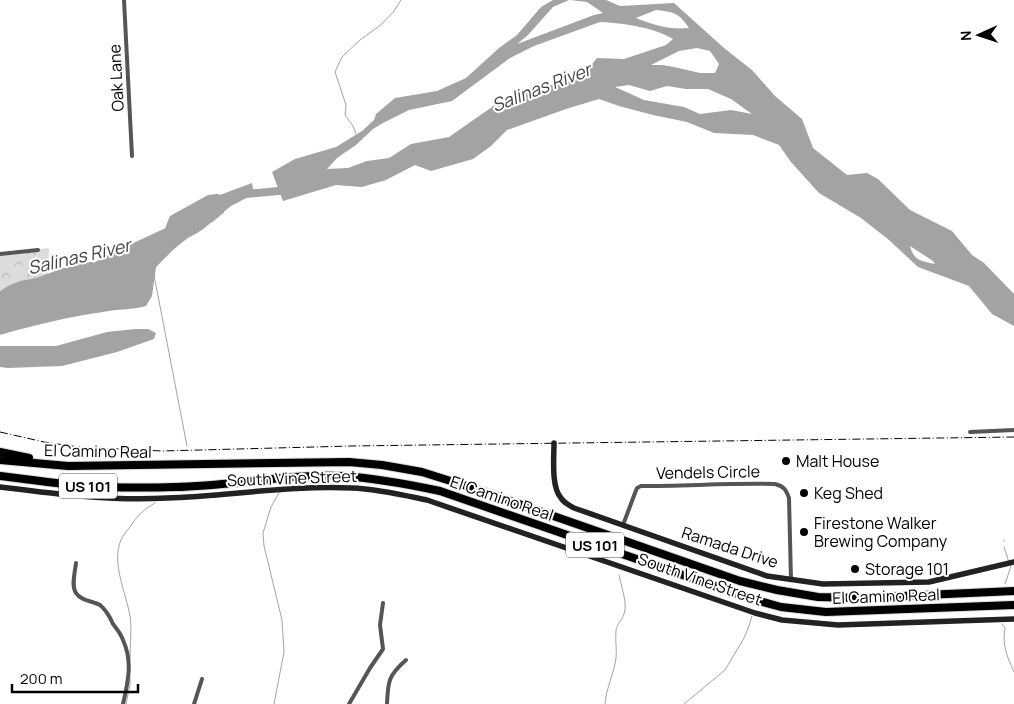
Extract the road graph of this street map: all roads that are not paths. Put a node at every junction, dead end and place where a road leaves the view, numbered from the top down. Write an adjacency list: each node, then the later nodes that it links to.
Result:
1 (124, 0): 2 (street, Oak Lane)
2 (132, 156)
3 (38, 250): 4 (street)
4 (0, 254)
5 (1014, 430): 6 (street)
6 (970, 432)
7 (554, 443): 13 (street, Ramada Drive)
8 (0, 452): 10 (highway)
9 (0, 460): 10 (highway, El Camino Real / US 101)
10 (68, 466): 17 (highway, El Camino Real / US 101)
11 (0, 476): 19 (highway, El Camino Real / US 101)
12 (0, 487): 20 (street, South Vine Street)
13 (623, 525): 16 (street, Ramada Drive); 16 (street, Vendels Circle)
14 (76, 563): 23 (street)
15 (1011, 563): 16 (street, Ramada Drive)
16 (790, 580)
17 (1014, 591)
18 (382, 603): 25 (street)
19 (1014, 605)
20 (1014, 619)
21 (406, 660): 26 (street)
22 (202, 679): 24 (street)
23 (123, 704)
24 (194, 704)
25 (349, 704)
26 (387, 704)

